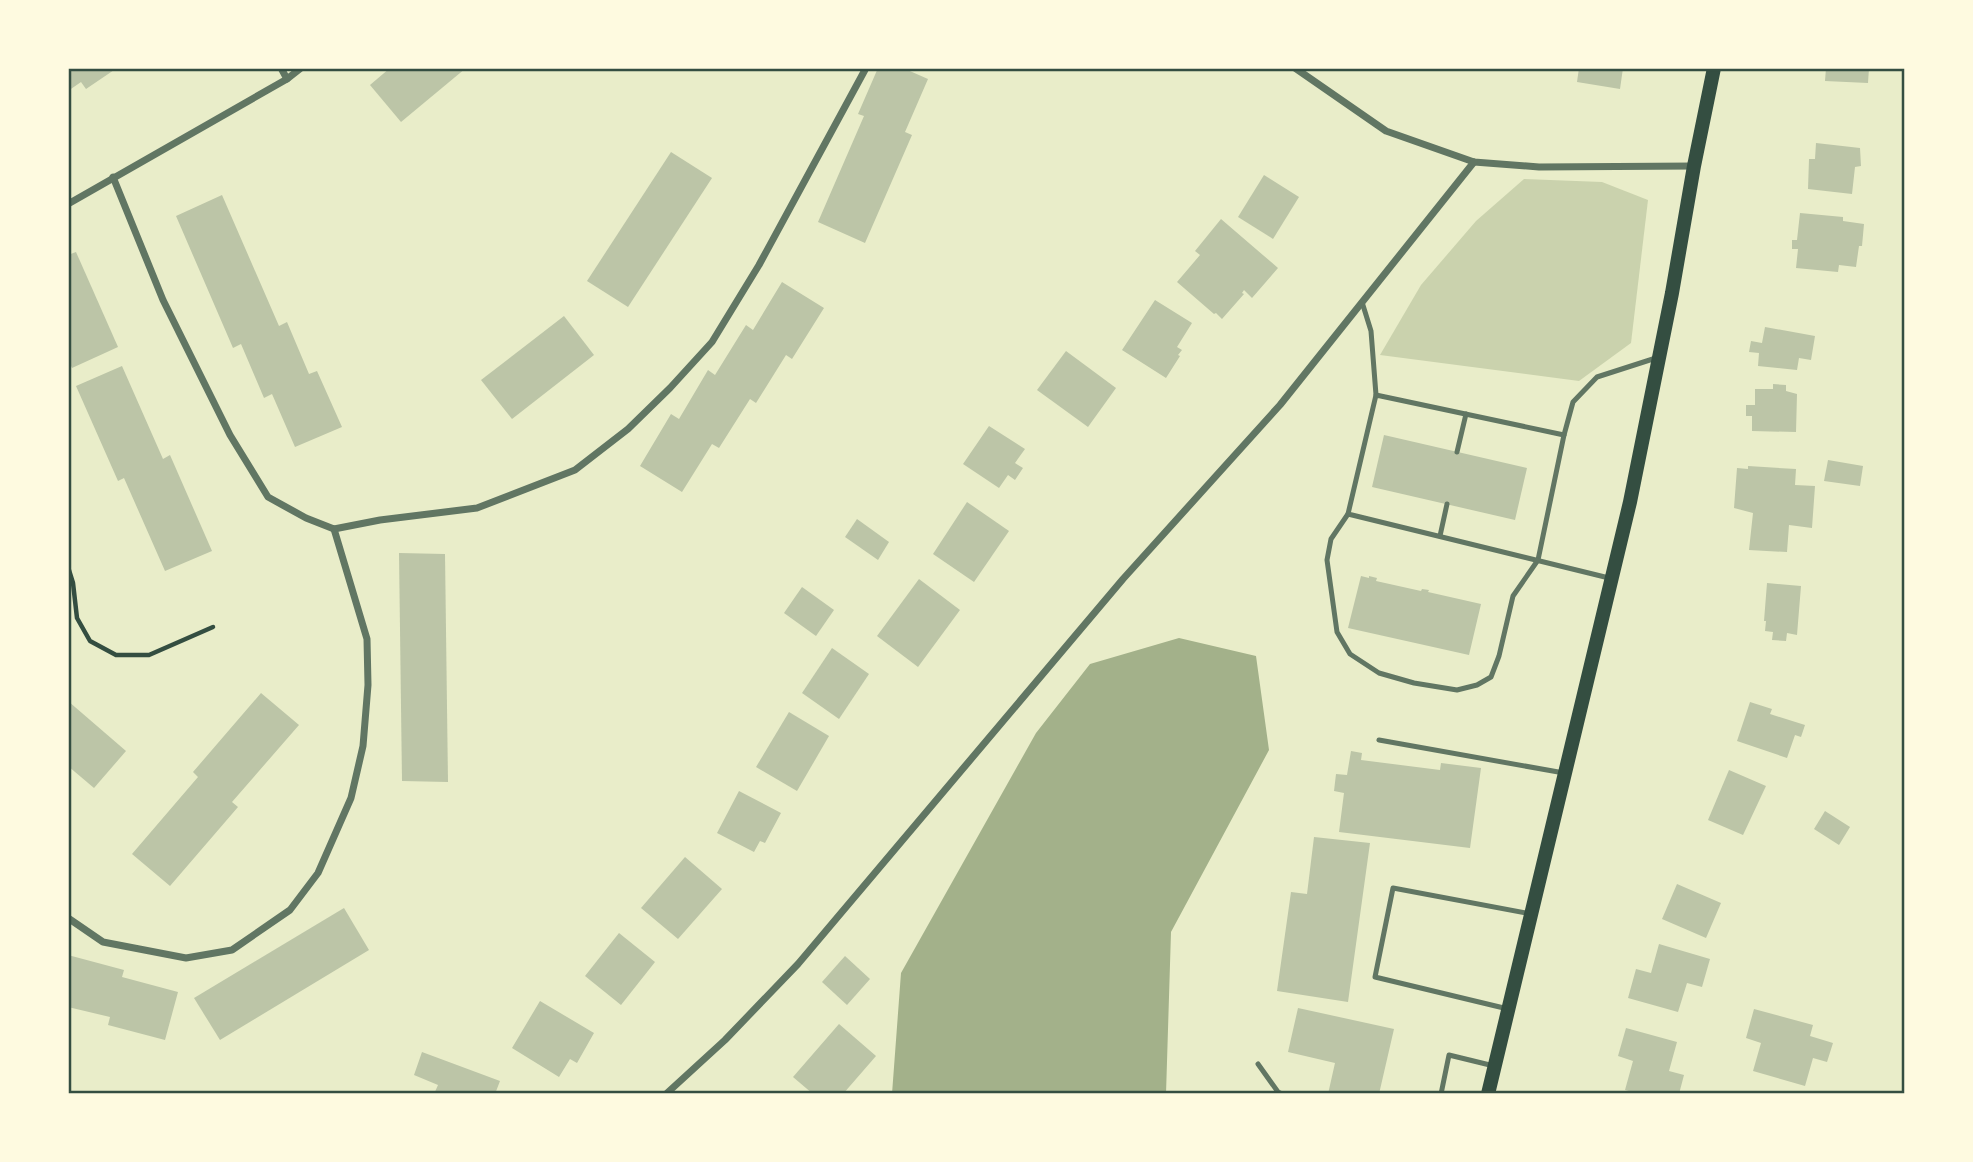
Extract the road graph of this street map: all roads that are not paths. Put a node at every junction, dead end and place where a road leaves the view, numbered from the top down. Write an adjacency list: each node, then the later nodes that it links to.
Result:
1 (281, 68): 6 (street)
2 (301, 68): 6 (street)
3 (866, 68): 19 (street)
4 (1295, 68): 7 (street)
5 (1714, 68): 8 (main road)
6 (286, 79): 9 (street)
7 (1474, 162): 8 (street); 11 (street)
8 (1694, 166): 12 (main road)
9 (113, 177): 10 (street); 19 (street)
10 (68, 204)
11 (1362, 302): 13 (lane); 30 (street)
12 (1659, 357): 15 (lane); 22 (main road)
13 (1376, 395): 14 (lane); 18 (lane)
14 (1466, 414): 15 (lane); 16 (lane)
15 (1564, 435): 21 (lane)
16 (1457, 452)
17 (1447, 504): 20 (lane)
18 (1348, 514): 20 (lane); 21 (lane)
19 (334, 529): 26 (street)
20 (1440, 536): 21 (lane)
21 (1538, 561): 22 (lane)
22 (1611, 578): 24 (main road)
23 (1379, 740): 24 (lane)
24 (1564, 773): 25 (main road)
25 (1531, 915): 27 (main road); 27 (lane)
26 (68, 918)
27 (1508, 1009): 29 (main road)
28 (1258, 1065): 31 (lane)
29 (1494, 1066): 32 (lane); 33 (main road)
30 (666, 1094)
31 (1282, 1094)
32 (1441, 1094)
33 (1488, 1094)

